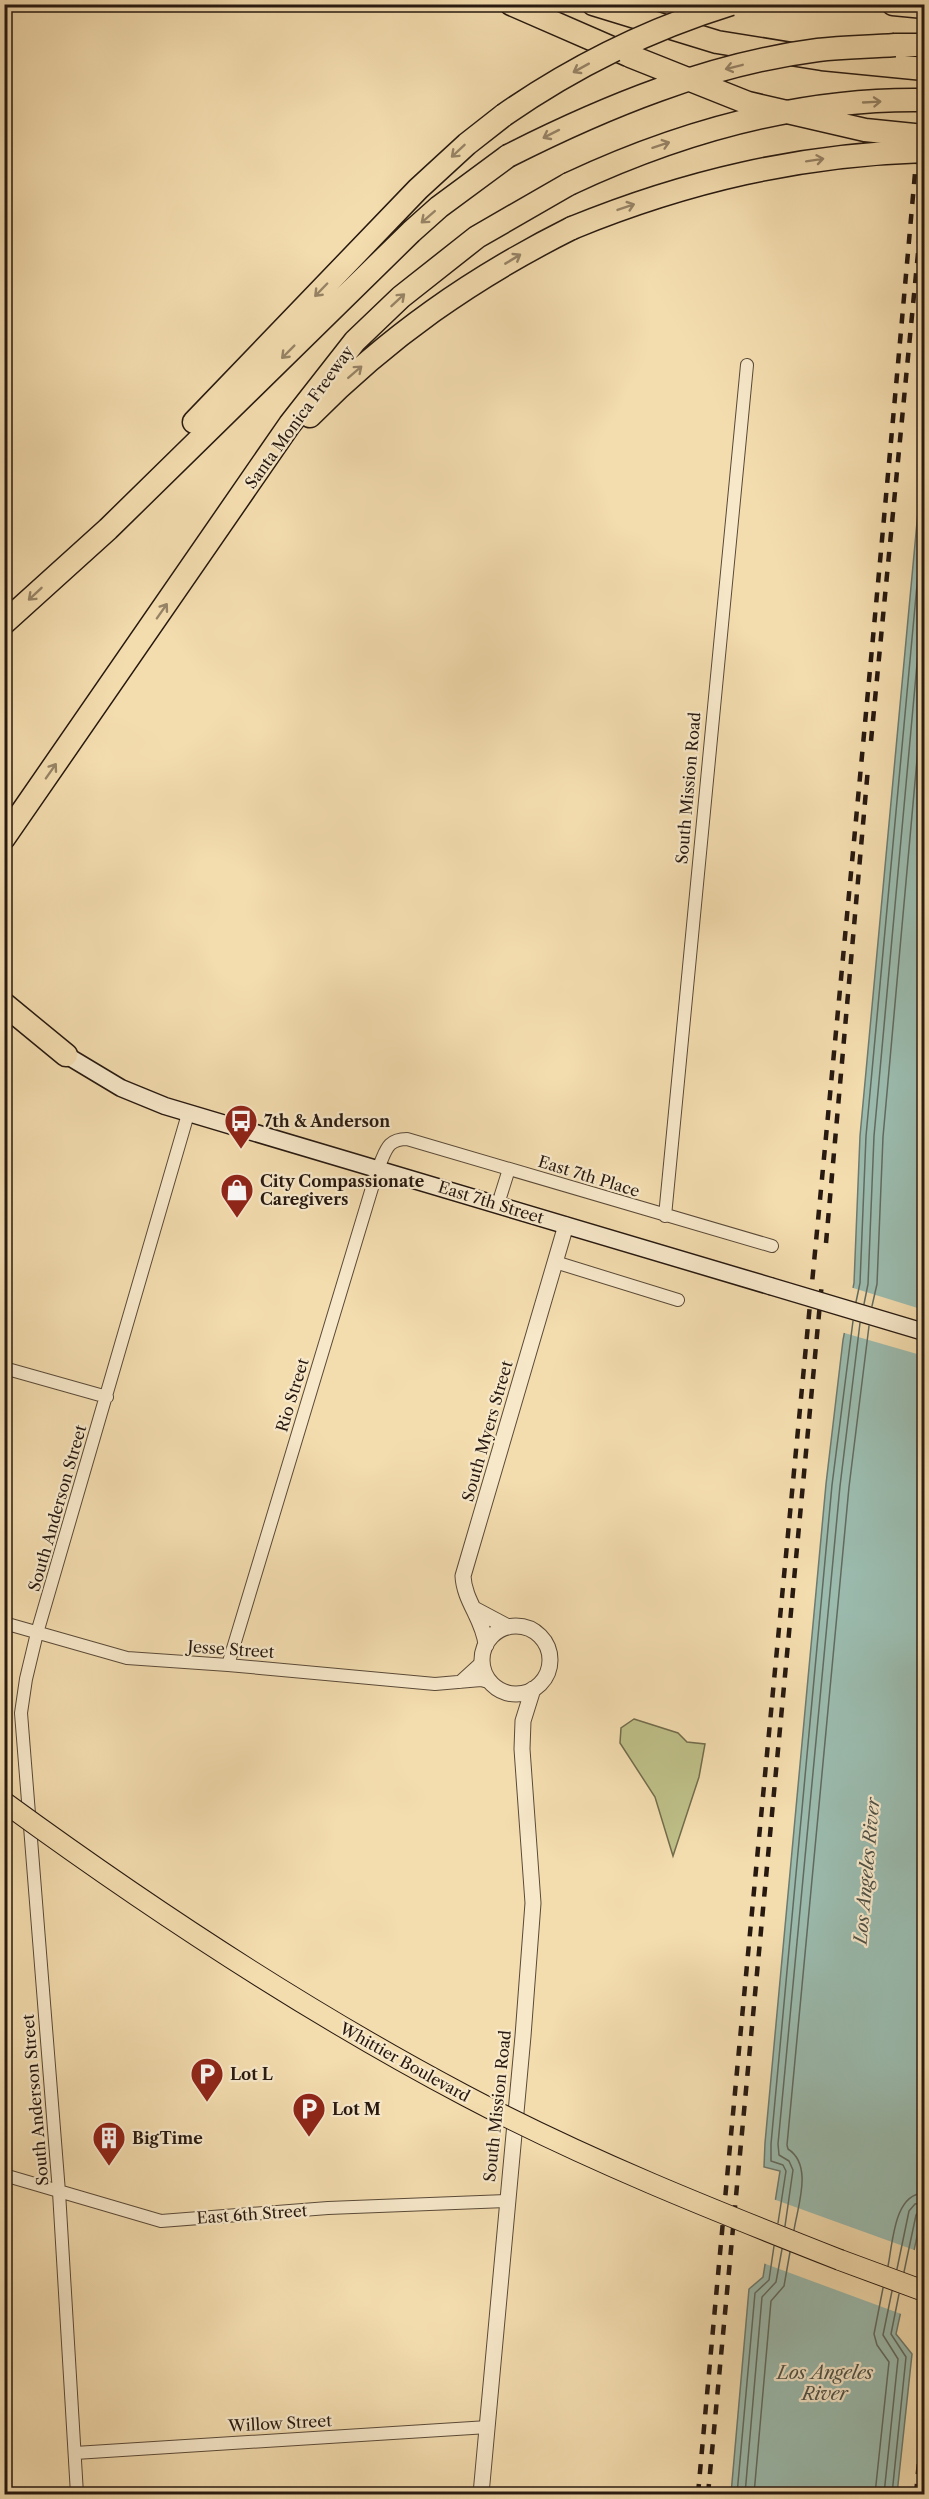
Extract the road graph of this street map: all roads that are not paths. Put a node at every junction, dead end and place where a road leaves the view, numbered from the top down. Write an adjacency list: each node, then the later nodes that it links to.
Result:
1 (512, 4): 9 (highway, bridge)
2 (593, 4): 7 (highway, bridge)
3 (731, 4): 13 (highway, one-way to 13, bridge)
4 (893, 4): 5 (highway)
5 (924, 7)
6 (924, 45): 13 (highway, one-way to 13, bridge)
7 (924, 69)
8 (924, 100): 12 (highway, Santa Monica Freeway, one-way to 8, bridge)
9 (924, 136)
10 (924, 151): 12 (highway, one-way to 10, bridge)
11 (747, 365): 24 (street, South Mission Road)
12 (220, 527): 15 (highway, Santa Monica Freeway, one-way to 12)
13 (66, 565): 14 (highway, one-way to 14)
14 (4, 623)
15 (4, 838)
16 (4, 1004): 18 (highway)
17 (4, 1016): 18 (main road, East 7th Street)
18 (66, 1055): 19 (main road, East 7th Street)
19 (188, 1114): 21 (main road, East 7th Street); 31 (street, South Anderson Street)
20 (396, 1139): 21 (street, Rio Street); 22 (street, East 7th Place)
21 (378, 1168): 23 (main road, East 7th Street); 38 (street, Rio Street)
22 (509, 1169): 23 (street); 24 (street, East 7th Place)
23 (498, 1204): 25 (main road, East 7th Street)
24 (665, 1216): 26 (street, East 7th Place)
25 (566, 1225): 27 (street, South Myers Street); 29 (main road, East 7th Street, bridge)
26 (772, 1246)
27 (555, 1263): 28 (street); 32 (street, South Myers Street)
28 (678, 1300)
29 (924, 1332)
30 (4, 1368): 31 (street)
31 (107, 1397): 35 (street, South Anderson Street)
32 (474, 1609): 34 (street); 36 (street, South Myers Street)
33 (4, 1623): 35 (street, Jesse Street)
34 (508, 1627): 36 (street); 41 (street)
35 (37, 1633): 38 (street, Jesse Street); 45 (street, South Anderson Street)
36 (486, 1645): 37 (street)
37 (483, 1661): 39 (street); 40 (street)
38 (228, 1665): 39 (street, Jesse Street)
39 (460, 1682): 40 (street, Jesse Street)
40 (498, 1687): 41 (street); 42 (street)
41 (533, 1689): 42 (street, South Mission Road)
42 (524, 1721): 46 (street, South Mission Road)
43 (4, 1802): 47 (main road, Whittier Boulevard, bridge)
44 (4, 2175): 45 (street, East 6th Street)
45 (59, 2192): 46 (street, East 6th Street); 49 (street, South Anderson Street)
46 (506, 2202): 48 (street, South Mission Road)
47 (924, 2291)
48 (488, 2427): 49 (street, Willow Street); 51 (street, South Mission Road)
49 (75, 2453): 50 (street, South Anderson Street)
50 (77, 2494)
51 (481, 2494)

